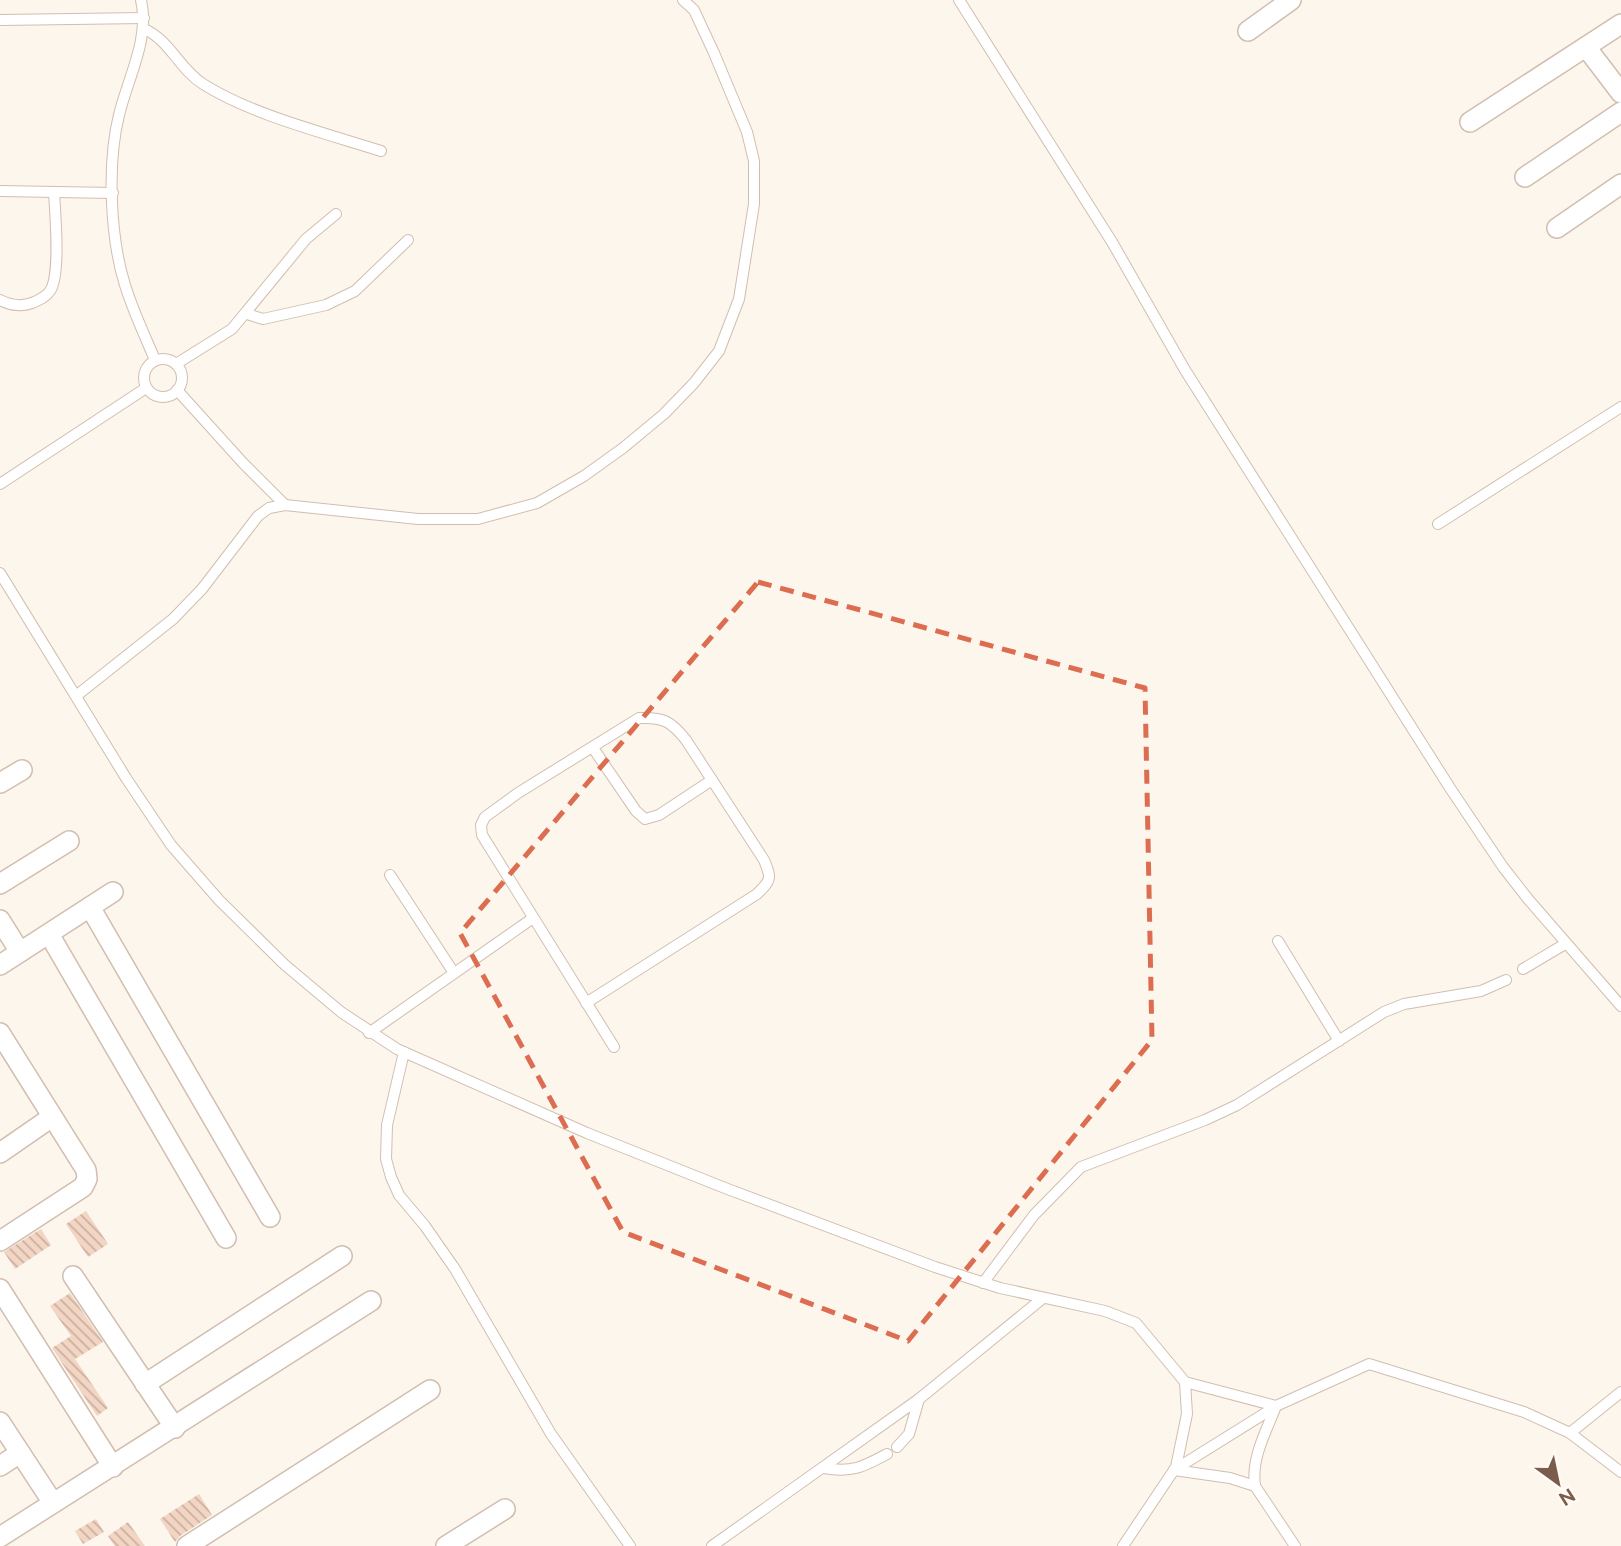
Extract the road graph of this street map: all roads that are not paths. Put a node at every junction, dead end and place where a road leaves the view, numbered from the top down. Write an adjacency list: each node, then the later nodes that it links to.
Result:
1 (142, 0): 6 (lane)
2 (683, 0): 30 (lane)
3 (958, 0): 47 (lane)
4 (1292, 0): 8 (street)
5 (0, 20): 6 (lane)
6 (144, 23): 13 (lane); 18 (lane)
7 (1621, 24): 9 (street)
8 (1248, 31)
9 (1586, 47): 10 (street); 12 (street)
10 (1621, 93)
11 (1621, 112): 14 (street)
12 (1470, 122)
13 (381, 151)
14 (1525, 177)
15 (1621, 184): 20 (street)
16 (0, 191): 17 (lane)
17 (54, 192): 18 (lane); 22 (lane)
18 (113, 193): 24 (lane)
19 (336, 214): 23 (lane)
20 (1557, 228)
21 (408, 240): 23 (lane)
22 (0, 300)
23 (247, 314): 25 (lane)
24 (155, 360): 25 (lane); 26 (lane)
25 (176, 364): 27 (lane)
26 (146, 388): 27 (lane); 29 (lane)
27 (177, 390): 30 (lane)
28 (1621, 407): 31 (lane)
29 (0, 484)
30 (285, 505): 33 (lane)
31 (1438, 524)
32 (0, 573): 33 (lane)
33 (76, 696): 55 (lane)
34 (593, 748): 36 (lane); 36 (lane); 43 (lane)
35 (22, 770): 37 (street)
36 (712, 780): 53 (lane)
37 (0, 783)
38 (69, 841): 40 (street)
39 (390, 875): 51 (lane)
40 (0, 884)
41 (113, 892): 42 (street)
42 (90, 907): 45 (street); 62 (street)
43 (533, 918): 51 (lane); 53 (lane)
44 (0, 920): 48 (street)
45 (49, 933): 48 (street); 63 (street)
46 (1278, 940): 57 (lane)
47 (1565, 944): 50 (lane); 54 (lane)
48 (20, 952): 49 (street)
49 (0, 965)
50 (1523, 970)
51 (454, 973): 55 (lane)
52 (1506, 981): 57 (lane)
53 (586, 1003): 58 (lane)
54 (1621, 1006)
55 (369, 1032): 59 (lane)
56 (0, 1033): 60 (street)
57 (1339, 1041): 67 (lane)
58 (614, 1047)
59 (404, 1052): 67 (lane); 94 (lane)
60 (52, 1117): 61 (street); 64 (street)
61 (0, 1153)
62 (270, 1217)
63 (226, 1238)
64 (0, 1241)
65 (342, 1256): 72 (street)
66 (73, 1276): 72 (street)
67 (983, 1283): 69 (lane)
68 (0, 1289): 84 (street)
69 (1043, 1298): 71 (lane); 75 (lane)
70 (371, 1301): 78 (street)
71 (1185, 1382): 76 (lane); 86 (lane)
72 (145, 1384): 78 (street)
73 (430, 1390): 92 (street)
74 (1621, 1392): 79 (lane)
75 (919, 1399): 80 (lane); 85 (lane)
76 (1276, 1406): 79 (lane); 86 (lane); 88 (lane)
77 (0, 1422): 81 (street)
78 (174, 1428): 84 (street)
79 (1570, 1433): 87 (lane)
80 (897, 1447)
81 (20, 1453): 83 (street); 89 (street)
82 (887, 1454): 85 (lane)
83 (0, 1466)
84 (113, 1467): 89 (street)
85 (824, 1468): 95 (lane)
86 (1174, 1470): 88 (lane); 96 (lane)
87 (1621, 1472)
88 (1255, 1486): 97 (lane)
89 (53, 1503): 91 (street)
90 (505, 1509): 93 (street)
91 (0, 1537)
92 (187, 1546)
93 (446, 1546)
94 (630, 1546)
95 (712, 1546)
96 (1123, 1546)
97 (1295, 1546)

